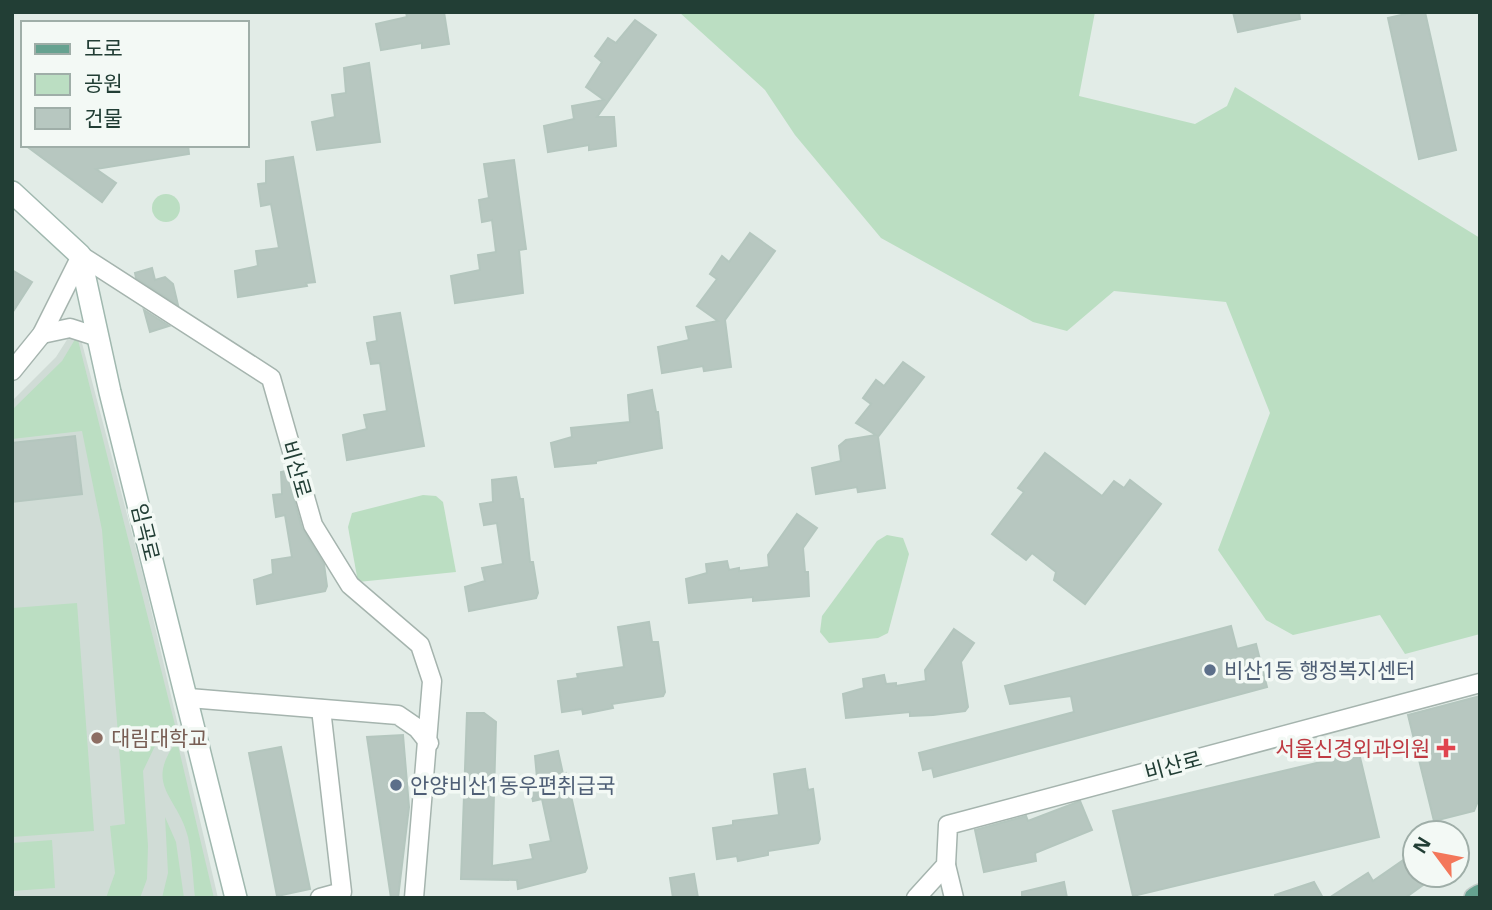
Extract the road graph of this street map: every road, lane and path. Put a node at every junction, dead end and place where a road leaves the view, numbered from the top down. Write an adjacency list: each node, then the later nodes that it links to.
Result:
1 (12, 192): 2 (street)
2 (80, 256): 3 (street); 4 (street, 임곡로); 9 (street, 비산로)
3 (42, 334): 4 (street); 5 (street)
4 (98, 337): 7 (street, 임곡로)
5 (12, 371)
6 (1480, 683): 10 (street, 비산로)
7 (188, 698): 8 (street); 12 (street, 임곡로)
8 (321, 709): 9 (street); 13 (street)
9 (429, 743): 14 (street, 비산로)
10 (946, 865): 15 (street); 16 (street)
11 (1480, 895): 17 (main road)
12 (236, 898)
13 (320, 898)
14 (414, 898)
15 (916, 898)
16 (954, 898)
17 (1475, 898)

